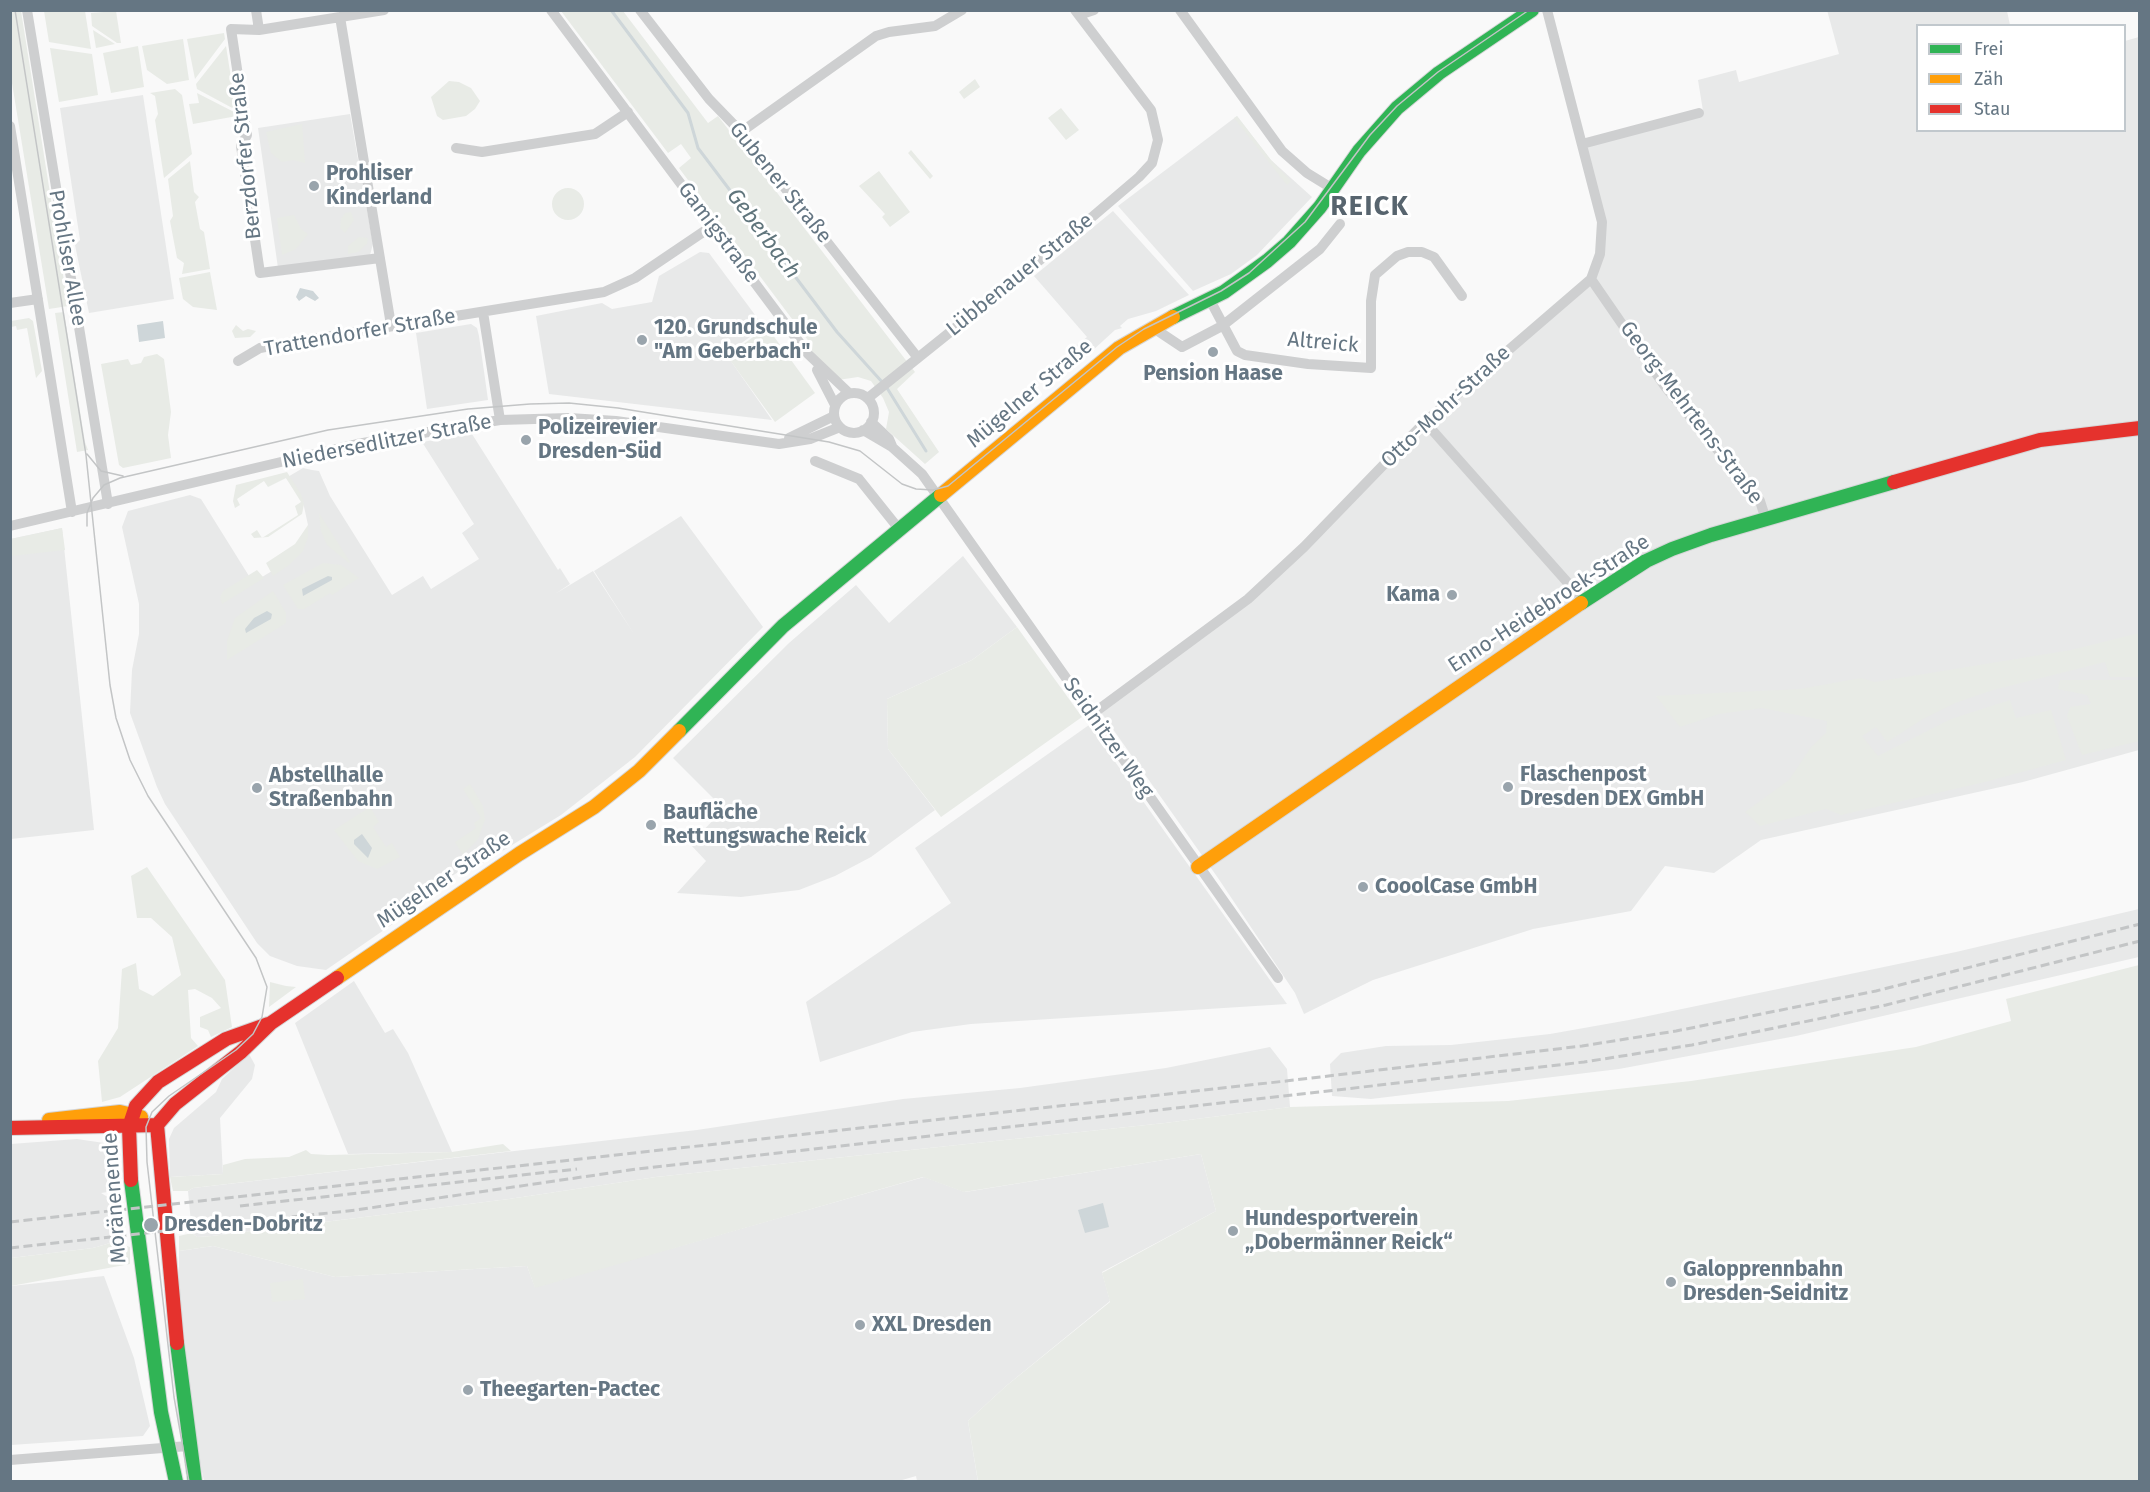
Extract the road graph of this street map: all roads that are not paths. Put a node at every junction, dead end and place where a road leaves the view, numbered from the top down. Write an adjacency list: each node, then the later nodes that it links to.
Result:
1 (27, 10): 47 (street, Prohliser Allee)
2 (256, 10): 13 (street)
3 (384, 10): 12 (street, Berzdorfer Straße)
4 (551, 10): 14 (street, Gamigstraße)
5 (640, 10): 17 (street, Gubener Straße)
6 (1094, 10): 11 (street)
7 (1180, 10): 20 (street)
8 (1532, 10): 20 (street)
9 (1546, 10): 18 (street)
10 (960, 11): 17 (street)
11 (1077, 13): 34 (street, Lübbenauer Straße)
12 (340, 17): 13 (street, Berzdorfer Straße); 23 (street)
13 (259, 30): 23 (street, Berzdorfer Straße)
14 (628, 112): 19 (street); 22 (street, Gamigstraße)
15 (1699, 112): 18 (street)
16 (10, 126): 26 (street, Prohliser Allee)
17 (741, 132): 34 (street, Gubener Straße)
18 (1582, 144): 24 (street)
19 (456, 148)
20 (1333, 189): 27 (street)
21 (1340, 224): 31 (street)
22 (712, 226): 29 (street, Trattendorfer Straße); 33 (street, Gamigstraße)
23 (380, 258): 30 (street)
24 (1591, 279): 40 (street, Otto-Mohr-Straße); 49 (street, Georg-Mehrtens-Straße)
25 (1462, 296): 31 (street, Altreick)
26 (38, 299): 28 (street); 48 (street, Prohliser Allee)
27 (1210, 300): 31 (street, Altreick); 32 (street)
28 (10, 303)
29 (483, 312): 30 (street, Trattendorfer Straße); 39 (street, Trattendorfer Straße)
30 (391, 325): 35 (street, Trattendorfer Straße)
31 (1222, 326): 32 (street)
32 (1152, 327): 46 (street, Mügelner Straße)
33 (808, 354): 36 (street, Gamigstraße); 38 (street, Gamigstraße)
34 (918, 358): 37 (street, Lübbenauer Straße)
35 (238, 361)
36 (849, 393): 37 (street, Gamigstraße); 38 (street)
37 (868, 398): 41 (street)
38 (834, 410): 42 (street, Gamigstraße); 44 (street, Niedersedlitzer Straße)
39 (500, 420): 44 (street, Niedersedlitzer Straße); 47 (street, Niedersedlitzer Straße)
40 (1425, 422): 52 (street); 53 (street, Otto-Mohr-Straße)
41 (867, 426): 42 (street); 46 (street)
42 (840, 427): 44 (street, Niedersedlitzer Straße)
43 (2139, 428): 49 (street, Enno-Heidebroek-Straße)
44 (770, 444)
45 (815, 461): 51 (street)
46 (938, 497): 51 (street, Mügelner Straße); 53 (street, Seidnitzer Weg)
47 (108, 504): 48 (street, Niedersedlitzer Straße)
48 (72, 512): 50 (street, Niedersedlitzer Straße)
49 (1766, 520): 52 (street, Enno-Heidebroek-Straße)
50 (10, 526)
51 (899, 529): 56 (street, Mügelner Straße)
52 (1584, 601): 54 (street, Enno-Heidebroek-Straße)
53 (1091, 715): 54 (street, Seidnitzer Weg)
54 (1198, 867): 55 (street, Seidnitzer Weg)
55 (1278, 978)
56 (270, 1023): 57 (street, Mügelner Straße); 58 (street, Mügelner Straße)
57 (130, 1121): 58 (street, Moränenende); 59 (street); 60 (street, Moränenende)
58 (156, 1125): 60 (street, Moränenende)
59 (17, 1127)
60 (178, 1448): 61 (street); 62 (street, Moränenende); 63 (street, Moränenende)
61 (10, 1460)
62 (176, 1482)
63 (195, 1482)

